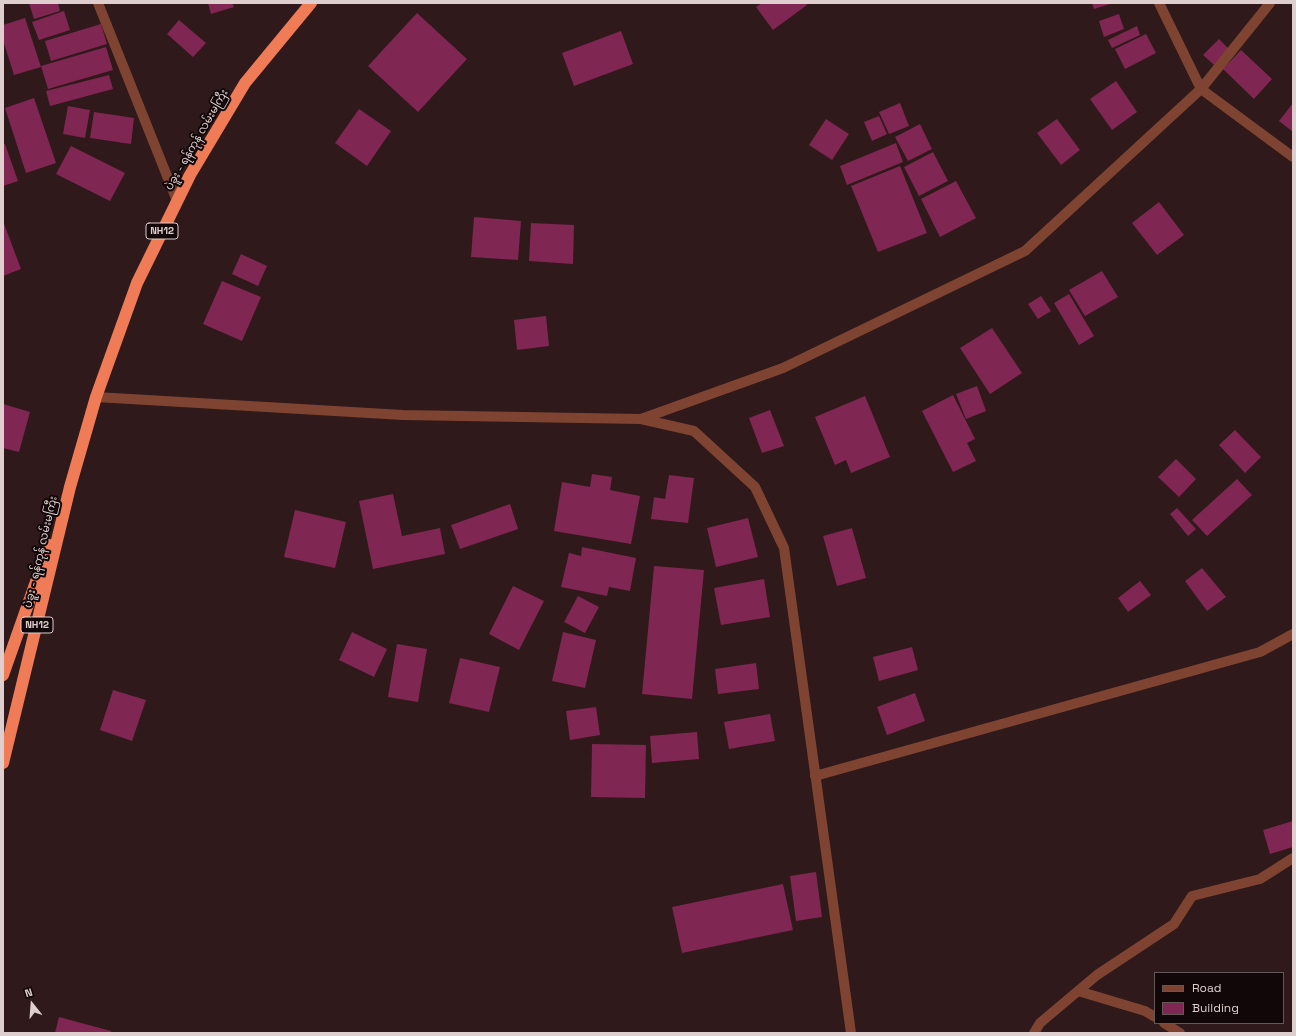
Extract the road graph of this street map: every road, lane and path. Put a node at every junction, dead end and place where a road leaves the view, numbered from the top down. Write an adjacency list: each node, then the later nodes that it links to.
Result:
1 (98, 3): 7 (street)
2 (311, 3): 7 (highway, ပဲခူး - ရန်ကုန် လမ်းမကြီး / NH12)
3 (1159, 3): 5 (street)
4 (1270, 3): 5 (street)
5 (1201, 89): 6 (street); 9 (street)
6 (1293, 157)
7 (177, 200): 8 (highway, ပဲခူး - ရန်ကုန် လမ်းမကြီး / NH12)
8 (96, 398): 9 (street); 10 (highway, ပဲခူး - ရန်ကုန် လမ်းမကြီး / NH12)
9 (641, 419): 14 (street)
10 (70, 487): 12 (highway, ပဲခူး - ရန်ကုန် လမ်းမကြီး / NH12); 13 (highway, ပဲခူး - ရန်ကုန် လမ်းမကြီး / NH12)
11 (1293, 634): 14 (street)
12 (3, 675)
13 (3, 763)
14 (815, 776): 19 (street)
15 (1293, 858): 16 (street)
16 (1078, 990): 17 (street); 20 (street)
17 (1154, 1016)
18 (1166, 1024): 21 (street)
19 (850, 1033)
20 (1034, 1033)
21 (1180, 1033)

